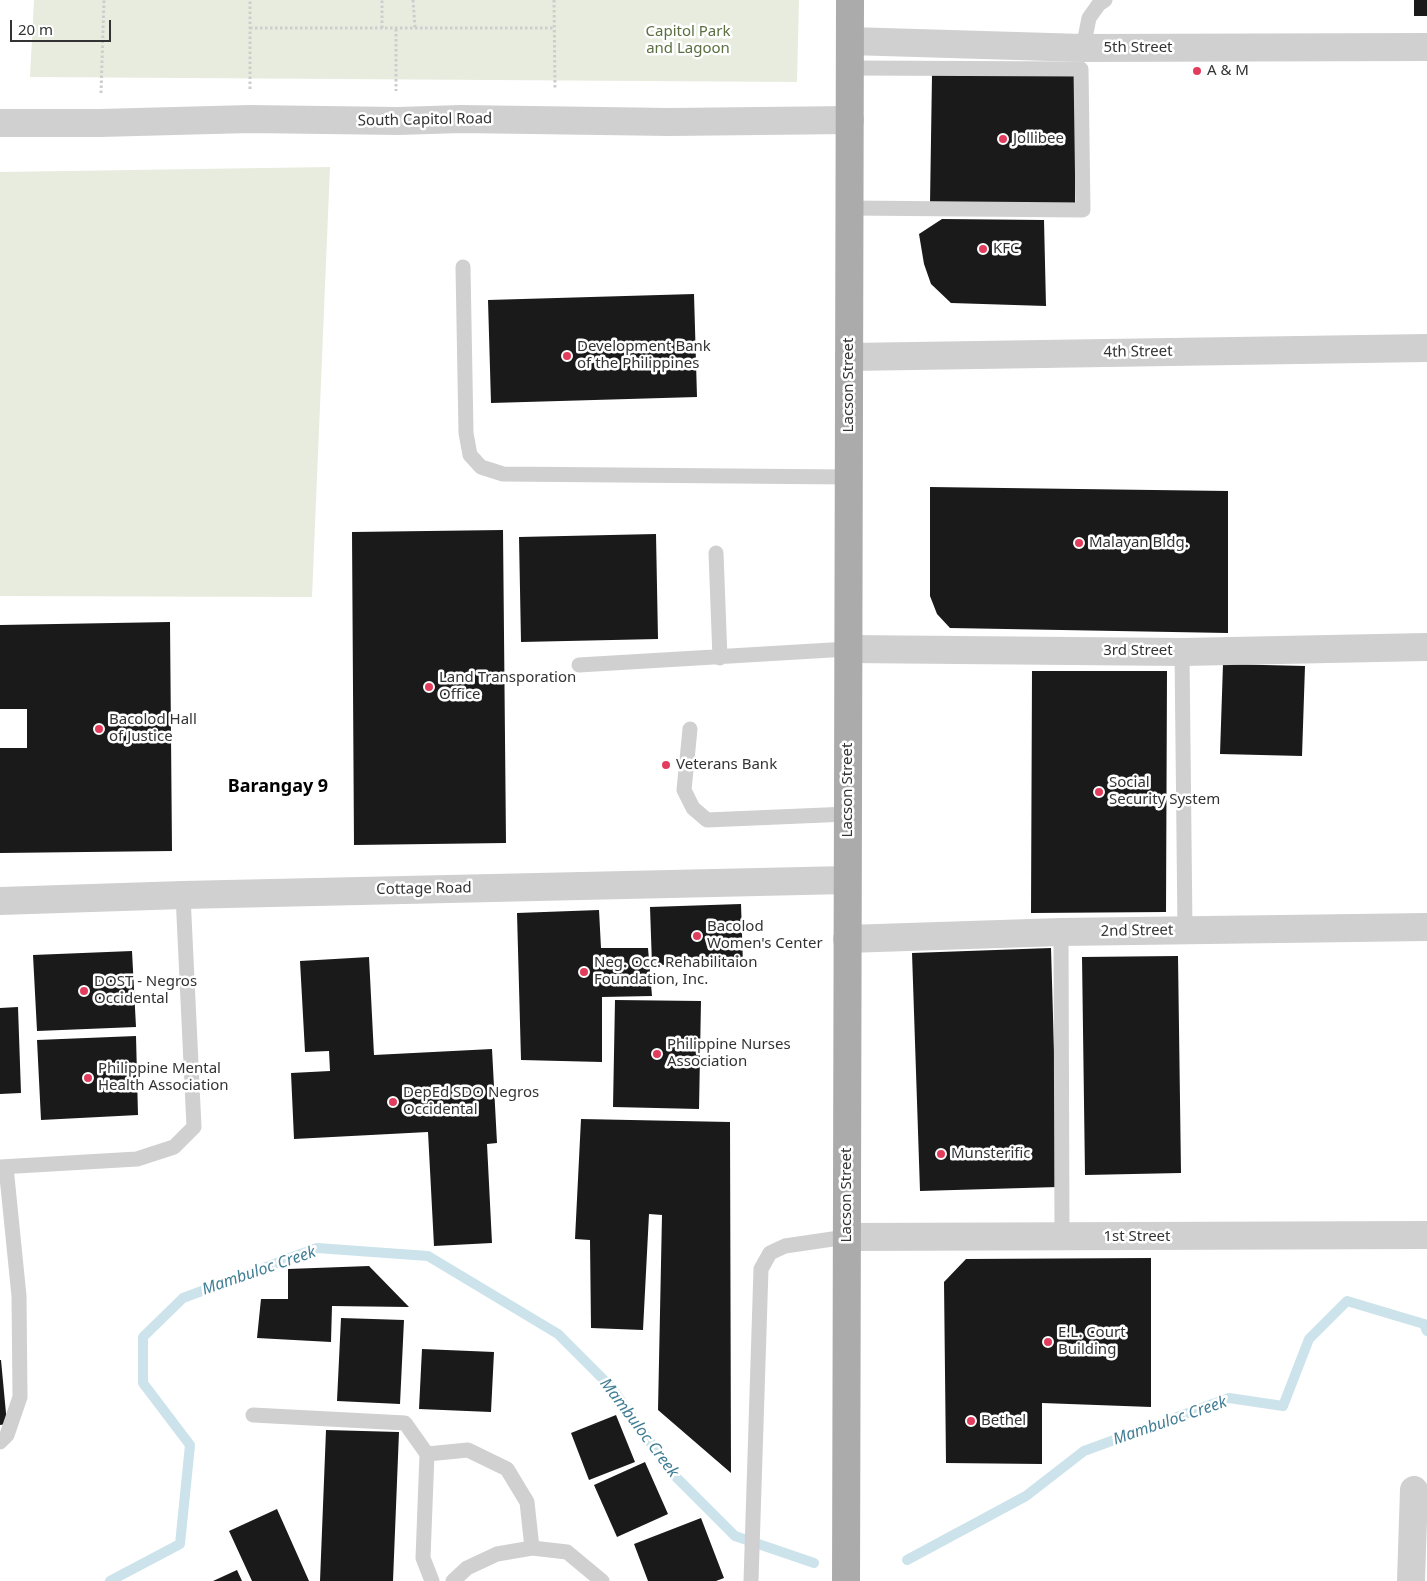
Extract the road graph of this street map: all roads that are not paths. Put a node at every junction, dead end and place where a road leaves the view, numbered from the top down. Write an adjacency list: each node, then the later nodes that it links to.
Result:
1 (850, 0): 3 (main road, Lacson Street)
2 (1105, 0): 5 (lane)
3 (850, 41): 5 (street, 5th Street); 6 (main road, Lacson Street)
4 (1427, 47): 5 (street, 5th Street)
5 (1083, 48)
6 (850, 68): 7 (main road, Lacson Street); 9 (lane)
7 (850, 120): 8 (street, South Capitol Road); 9 (main road, Lacson Street)
8 (0, 122)
9 (849, 208): 12 (main road, Lacson Street)
10 (463, 267): 13 (lane)
11 (1427, 348): 12 (street, 4th Street)
12 (849, 356): 13 (main road, Lacson Street)
13 (848, 477): 16 (main road, Lacson Street)
14 (716, 553): 18 (lane)
15 (1427, 647): 17 (street, 3rd Street)
16 (848, 649): 17 (street, 3rd Street); 18 (lane); 21 (main road, Lacson Street)
17 (1182, 652): 26 (lane)
18 (720, 658): 19 (lane)
19 (579, 665)
20 (690, 729): 21 (lane)
21 (848, 814): 22 (main road, Lacson Street)
22 (847, 880): 23 (street, Cottage Road); 28 (main road, Lacson Street)
23 (183, 895): 24 (street, Cottage Road); 29 (lane)
24 (0, 901)
25 (1427, 927): 26 (street, 2nd Street)
26 (1184, 930): 27 (street, 2nd Street)
27 (1061, 932): 28 (street, 2nd Street); 32 (lane)
28 (847, 939): 31 (main road, Lacson Street)
29 (3, 1167): 34 (lane)
30 (1427, 1235): 32 (street, 1st Street)
31 (846, 1237): 32 (street, 1st Street); 41 (lane); 42 (main road, Lacson Street)
32 (1062, 1237)
33 (253, 1415): 35 (lane)
34 (0, 1442)
35 (427, 1454): 37 (lane); 38 (lane)
36 (1414, 1490): 43 (street)
37 (532, 1548): 39 (lane); 40 (lane)
38 (432, 1581)
39 (453, 1581)
40 (602, 1581)
41 (751, 1581)
42 (846, 1581)
43 (1411, 1581)

